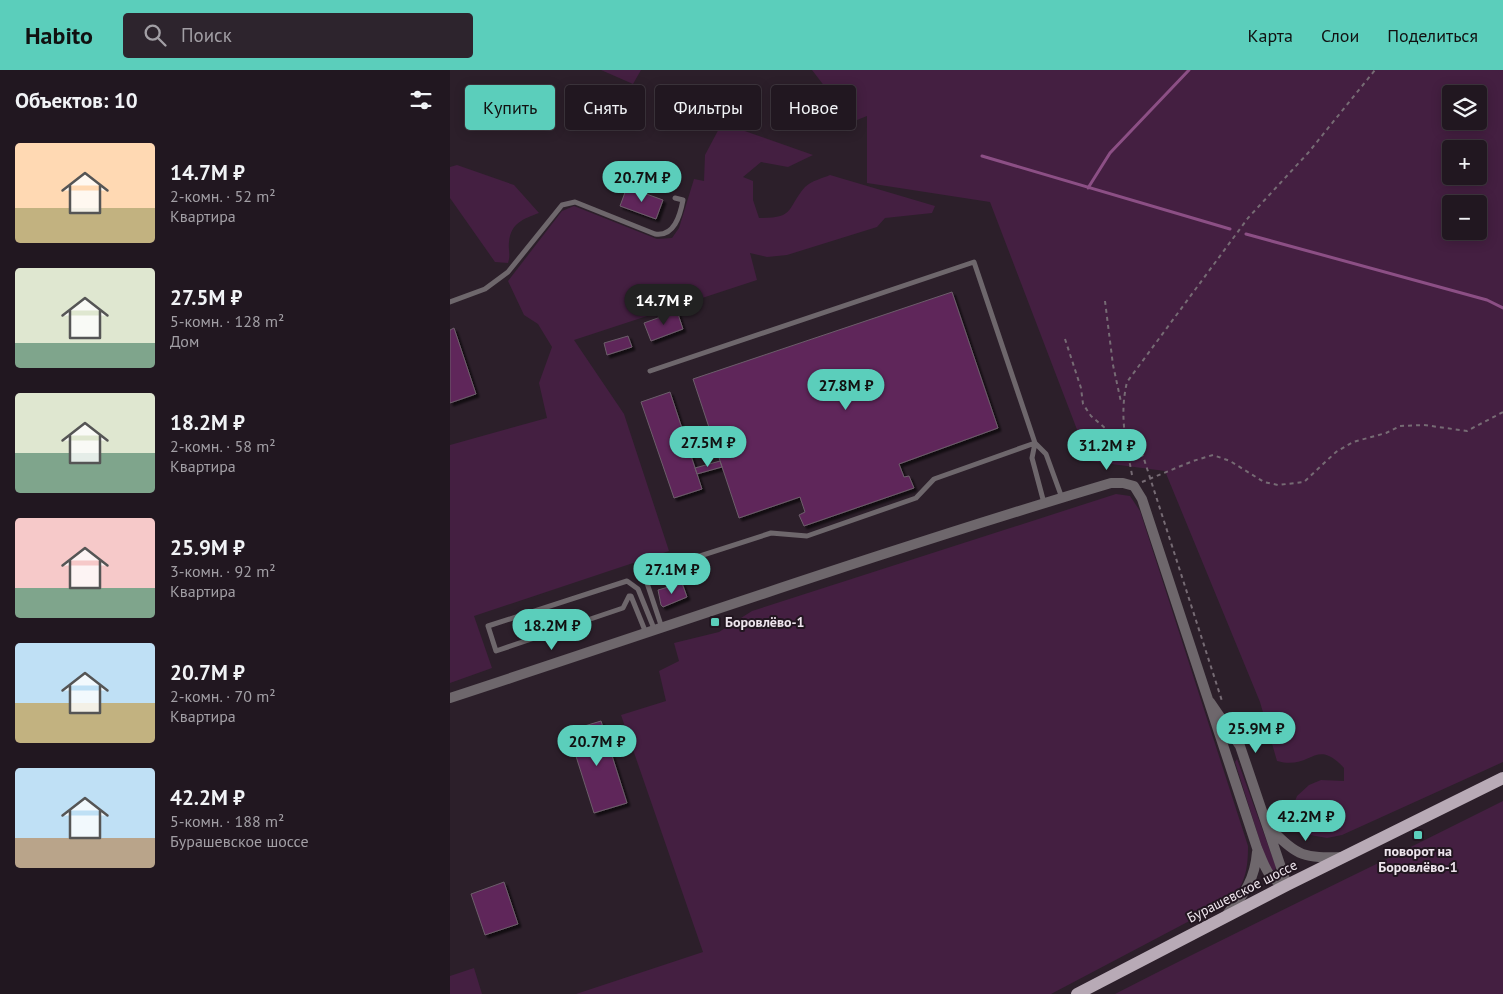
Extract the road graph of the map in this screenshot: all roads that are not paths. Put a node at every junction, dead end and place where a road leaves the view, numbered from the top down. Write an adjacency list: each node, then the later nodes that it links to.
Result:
1 (676, 198): 2 (lane)
2 (450, 302)
3 (650, 371): 4 (lane)
4 (1035, 443): 5 (lane); 6 (lane); 9 (lane)
5 (1062, 498): 6 (street); 11 (street)
6 (1044, 503): 9 (street)
7 (626, 581): 8 (lane); 8 (lane); 9 (lane)
8 (632, 596): 9 (lane)
9 (654, 631): 10 (street)
10 (450, 698)
11 (1210, 702): 13 (street); 14 (street)
12 (1503, 778): 15 (main road, Бурашевское шоссе)
13 (1267, 824): 15 (street); 16 (street)
14 (1257, 848): 16 (street); 17 (street)
15 (1345, 857): 16 (main road, Бурашевское шоссе)
16 (1287, 885): 17 (main road, Бурашевское шоссе)
17 (1225, 916): 18 (main road, Бурашевское шоссе)
18 (1077, 994)

